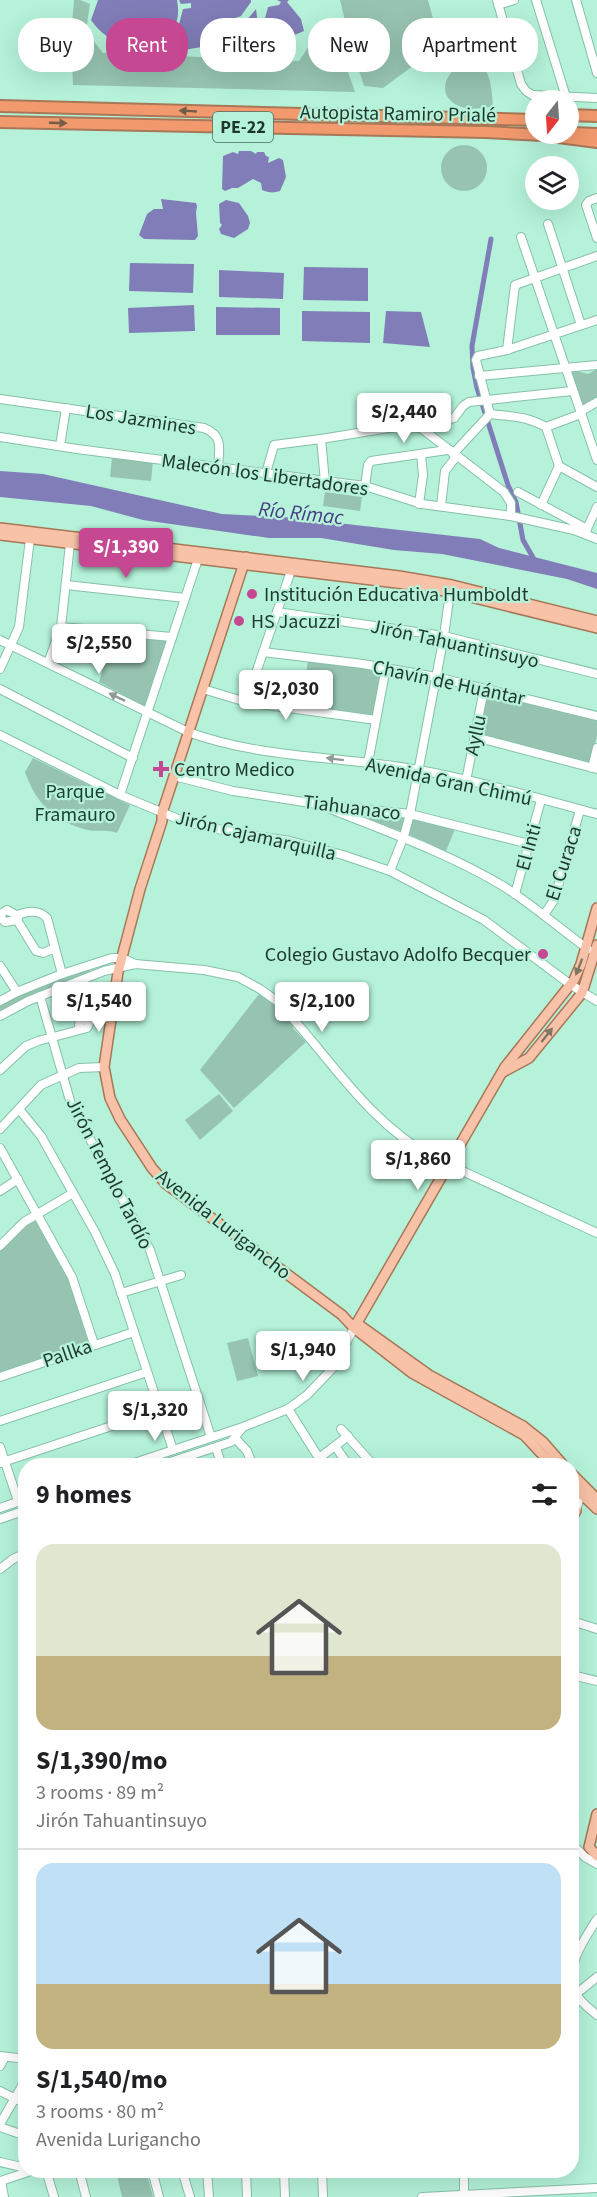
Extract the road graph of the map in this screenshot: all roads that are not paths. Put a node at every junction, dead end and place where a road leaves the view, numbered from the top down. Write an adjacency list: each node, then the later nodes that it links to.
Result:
1 (514, 0): 4 (street)
2 (536, 0): 7 (street)
3 (576, 0): 5 (street)
4 (497, 2): 6 (street)
5 (597, 73)
6 (526, 90)
7 (564, 90)
8 (579, 97): 9 (street)
9 (597, 98)
10 (0, 106): 13 (highway, Autopista Ramiro Prialé / PE-22, one-way to 10)
11 (579, 115): 12 (highway)
12 (597, 116)
13 (525, 120)
14 (579, 120): 15 (highway)
15 (597, 120)
16 (0, 122): 19 (highway, Autopista Ramiro Prialé / PE-22, one-way to 19)
17 (579, 126): 18 (highway)
18 (597, 127)
19 (525, 133)
20 (579, 134): 22 (highway)
21 (579, 135): 22 (highway)
22 (597, 135)
23 (579, 140): 24 (highway)
24 (597, 144)
25 (597, 198): 27 (street)
26 (548, 224): 31 (street)
27 (595, 227): 29 (street)
28 (521, 237): 32 (street)
29 (597, 238)
30 (597, 256): 31 (street)
31 (562, 267): 32 (street); 34 (street)
32 (535, 277): 35 (street); 36 (street)
33 (597, 320): 34 (street)
34 (581, 325): 35 (street)
35 (554, 334): 36 (street); 38 (street)
36 (507, 350): 39 (street)
37 (597, 365): 38 (street)
38 (566, 369): 39 (street); 40 (street)
39 (480, 376): 42 (street)
40 (572, 391): 42 (street); 45 (street)
41 (0, 399): 44 (street)
42 (481, 400): 46 (street); 48 (street)
43 (597, 402): 45 (street)
44 (66, 408): 51 (street); 56 (street, Los Jazmines)
45 (581, 414): 47 (street); 54 (street)
46 (487, 417): 47 (street); 52 (street)
47 (546, 427): 55 (street)
48 (421, 428): 50 (street); 52 (street)
49 (0, 437): 51 (street, Malecón los Libertadores)
50 (321, 439): 57 (street); 58 (street)
51 (60, 446): 56 (street, Malecón los Libertadores)
52 (452, 454): 53 (street); 64 (street); 66 (street)
53 (421, 455): 59 (street); 62 (street)
54 (597, 460)
55 (559, 466): 60 (street); 63 (street)
56 (218, 467): 57 (street, Malecón los Libertadores)
57 (266, 474): 58 (street, Malecón los Libertadores)
58 (325, 482): 59 (street, Malecón los Libertadores)
59 (366, 486): 62 (street, Malecón los Libertadores)
60 (597, 487)
61 (518, 492): 63 (street)
62 (419, 504): 64 (street, Malecón los Libertadores)
63 (541, 505): 67 (street)
64 (441, 506): 66 (street, Malecón los Libertadores)
65 (597, 507): 67 (street)
66 (512, 516): 67 (street, Malecón los Libertadores)
67 (590, 527): 71 (street, Malecón los Libertadores)
68 (0, 528): 73 (main road)
69 (0, 535): 70 (main road)
70 (30, 539): 72 (main road); 86 (street)
71 (597, 539)
72 (70, 544): 73 (main road); 76 (street)
73 (200, 556): 74 (main road); 78 (street)
74 (245, 561): 75 (main road); 93 (main road, Avenida Lurigancho)
75 (292, 566): 77 (main road); 79 (street); 80 (main road)
76 (66, 585): 78 (street); 81 (street)
77 (450, 592): 82 (main road); 83 (street)
78 (185, 598): 84 (street)
79 (277, 612): 83 (street, Jirón Tahuantinsuyo); 87 (street)
80 (597, 621)
81 (61, 627): 84 (street); 88 (street)
82 (597, 628)
83 (444, 636): 91 (street, Jirón Tahuantinsuyo); 92 (street)
84 (172, 637): 97 (street)
85 (0, 639): 86 (street, Avenida Gran Chimú)
86 (12, 645): 88 (street, Avenida Gran Chimú); 90 (street)
87 (263, 652): 89 (street, Chavín de Huántar); 96 (street)
88 (48, 663): 97 (street, Avenida Gran Chimú, one-way to 88)
89 (386, 667): 92 (street, Chavín de Huántar); 99 (street)
90 (0, 669)
91 (597, 674)
92 (435, 677): 95 (street, Chavín de Huántar); 107 (street)
93 (203, 688): 96 (street); 100 (main road, Avenida Lurigancho)
94 (0, 689): 104 (street)
95 (484, 689): 98 (street, Chavín de Huántar); 102 (street, Ayllu)
96 (246, 702): 99 (street)
97 (148, 713): 100 (street, Avenida Gran Chimú); 104 (street)
98 (597, 716)
99 (376, 720): 105 (street)
100 (188, 732): 105 (street, Avenida Gran Chimú, one-way to 100); 108 (main road, Avenida Lurigancho)
101 (0, 735): 110 (street, Jirón Cajamarquilla)
102 (475, 737): 106 (street); 109 (street, Ayllu)
103 (597, 748): 106 (street)
104 (133, 758): 110 (street)
105 (368, 763): 107 (street, Avenida Gran Chimú)
106 (594, 769)
107 (418, 770): 109 (street, Avenida Gran Chimú); 115 (street)
108 (174, 776): 112 (street, Tiahuanaco); 114 (main road, Avenida Lurigancho)
109 (466, 781): 111 (street, Avenida Gran Chimú)
110 (120, 795): 114 (street, Jirón Cajamarquilla)
111 (541, 800): 113 (street, Avenida Gran Chimú); 118 (street, El Inti)
112 (317, 804): 115 (street, Tiahuanaco); 117 (street)
113 (580, 810): 116 (street, Avenida Gran Chimú); 122 (street, El Curaca)
114 (162, 813): 119 (street, Jirón Cajamarquilla); 125 (main road, Avenida Lurigancho)
115 (410, 814): 117 (street); 118 (street, Tiahuanaco)
116 (597, 814)
117 (404, 836): 119 (street); 120 (street)
118 (529, 844): 120 (street, El Inti)
119 (390, 871): 128 (street, Jirón Cajamarquilla)
120 (515, 894): 122 (street)
121 (597, 908): 124 (main road)
122 (544, 915): 124 (street)
123 (55, 948): 123 (street); 127 (street)
124 (594, 950): 128 (main road, one-way to 128); 130 (main road)
125 (119, 964): 127 (street); 131 (street); 140 (main road, Avenida Lurigancho); 147 (street)
126 (0, 966): 129 (street)
127 (62, 974): 129 (street)
128 (571, 985): 130 (street, Jirón Cajamarquilla); 134 (main road)
129 (14, 993): 132 (street); 135 (street)
130 (582, 993): 133 (street, Jirón Cajamarquilla); 136 (main road)
131 (40, 996): 135 (street); 139 (street, Jirón Templo Tardío)
132 (0, 1001)
133 (597, 1001)
134 (557, 1002): 136 (main road); 142 (main road)
135 (17, 1005): 137 (street)
136 (567, 1010): 142 (main road, one-way to 136)
137 (0, 1016)
138 (82, 1028): 139 (street)
139 (52, 1037): 141 (street); 143 (street, Jirón Templo Tardío)
140 (104, 1067): 143 (street); 157 (main road, Avenida Lurigancho)
141 (0, 1070)
142 (503, 1072): 147 (main road)
143 (63, 1075): 144 (street); 155 (street, Jirón Templo Tardío)
144 (19, 1109): 145 (street); 150 (street)
145 (0, 1130)
146 (0, 1148): 148 (street)
147 (449, 1164): 152 (street); 157 (main road)
148 (18, 1179): 149 (street); 151 (street)
149 (0, 1191)
150 (73, 1192): 151 (street); 156 (street)
151 (38, 1213): 153 (street); 159 (street)
152 (597, 1233)
153 (0, 1246)
154 (181, 1275): 155 (street)
155 (161, 1281): 156 (street); 169 (street, Jirón Templo Tardío)
156 (121, 1293): 158 (street)
157 (353, 1324): 162 (main road, Avenida Lurigancho); 163 (street)
158 (134, 1332): 159 (street, Pallka); 160 (street)
159 (94, 1344): 161 (street, Pallka)
160 (147, 1372): 164 (street); 165 (street)
161 (0, 1377)
162 (476, 1404): 177 (main road, Avenida Lurigancho); 188 (main road, Avenida Lurigancho)
163 (288, 1409): 166 (street); 182 (street)
164 (160, 1410): 175 (street); 189 (street)
165 (0, 1421)
166 (243, 1427): 169 (street); 170 (street)
167 (341, 1429): 168 (street)
168 (348, 1436): 172 (street); 185 (street)
169 (212, 1437): 171 (street)
170 (235, 1438): 174 (street); 181 (street)
171 (193, 1443): 175 (street); 176 (street)
172 (335, 1446): 183 (street); 184 (street)
173 (0, 1447): 189 (street)
174 (216, 1448): 176 (street); 180 (street)
175 (173, 1450): 178 (street)
176 (196, 1454): 179 (street)
177 (544, 1455): 186 (main road); 187 (main road, Avenida Lurigancho)
178 (156, 1458)
179 (188, 1458)
180 (219, 1458)
181 (250, 1458)
182 (319, 1458)
183 (324, 1458)
184 (343, 1458)
185 (367, 1458)
186 (545, 1458)
187 (546, 1458)
188 (556, 1458)
189 (2, 1462): 190 (street)
190 (18, 1492)
191 (579, 1494): 193 (main road)
192 (579, 1495): 196 (main road)
193 (597, 1499)
194 (18, 1501): 195 (street)
195 (0, 1508)
196 (597, 1509)
197 (18, 1513): 198 (street)
198 (0, 1519)
199 (18, 1556): 200 (street)
200 (0, 1569)
201 (579, 1623): 202 (street)
202 (597, 1629)
203 (579, 1677): 204 (street)
204 (597, 1681)
205 (597, 1814): 207 (main road)
206 (579, 1851): 208 (street)
207 (597, 1856)
208 (597, 1864)
209 (597, 1919): 210 (street)
210 (579, 1948)
211 (597, 1977): 212 (street)
212 (579, 1992)
213 (579, 1997): 214 (street)
214 (597, 2015)
215 (3, 2056): 216 (street); 217 (street)
216 (18, 2058)
217 (0, 2066)
218 (0, 2091): 220 (street)
219 (18, 2091): 220 (street)
220 (13, 2099): 221 (street); 222 (street)
221 (18, 2101)
222 (0, 2126): 223 (street)
223 (18, 2133)
224 (0, 2162): 225 (street)
225 (18, 2166)
226 (18, 2175): 238 (street)
227 (48, 2178): 239 (street)
228 (82, 2178): 240 (street)
229 (154, 2178): 241 (street)
230 (184, 2178): 242 (street)
231 (207, 2178): 243 (street)
232 (246, 2178): 244 (street)
233 (284, 2178): 245 (street)
234 (322, 2178): 246 (street)
235 (464, 2178): 237 (street)
236 (597, 2188): 237 (street)
237 (464, 2195): 247 (street)
238 (4, 2197)
239 (52, 2197)
240 (86, 2197)
241 (159, 2197)
242 (190, 2197)
243 (208, 2197)
244 (247, 2197)
245 (285, 2197)
246 (323, 2197)
247 (422, 2197)

